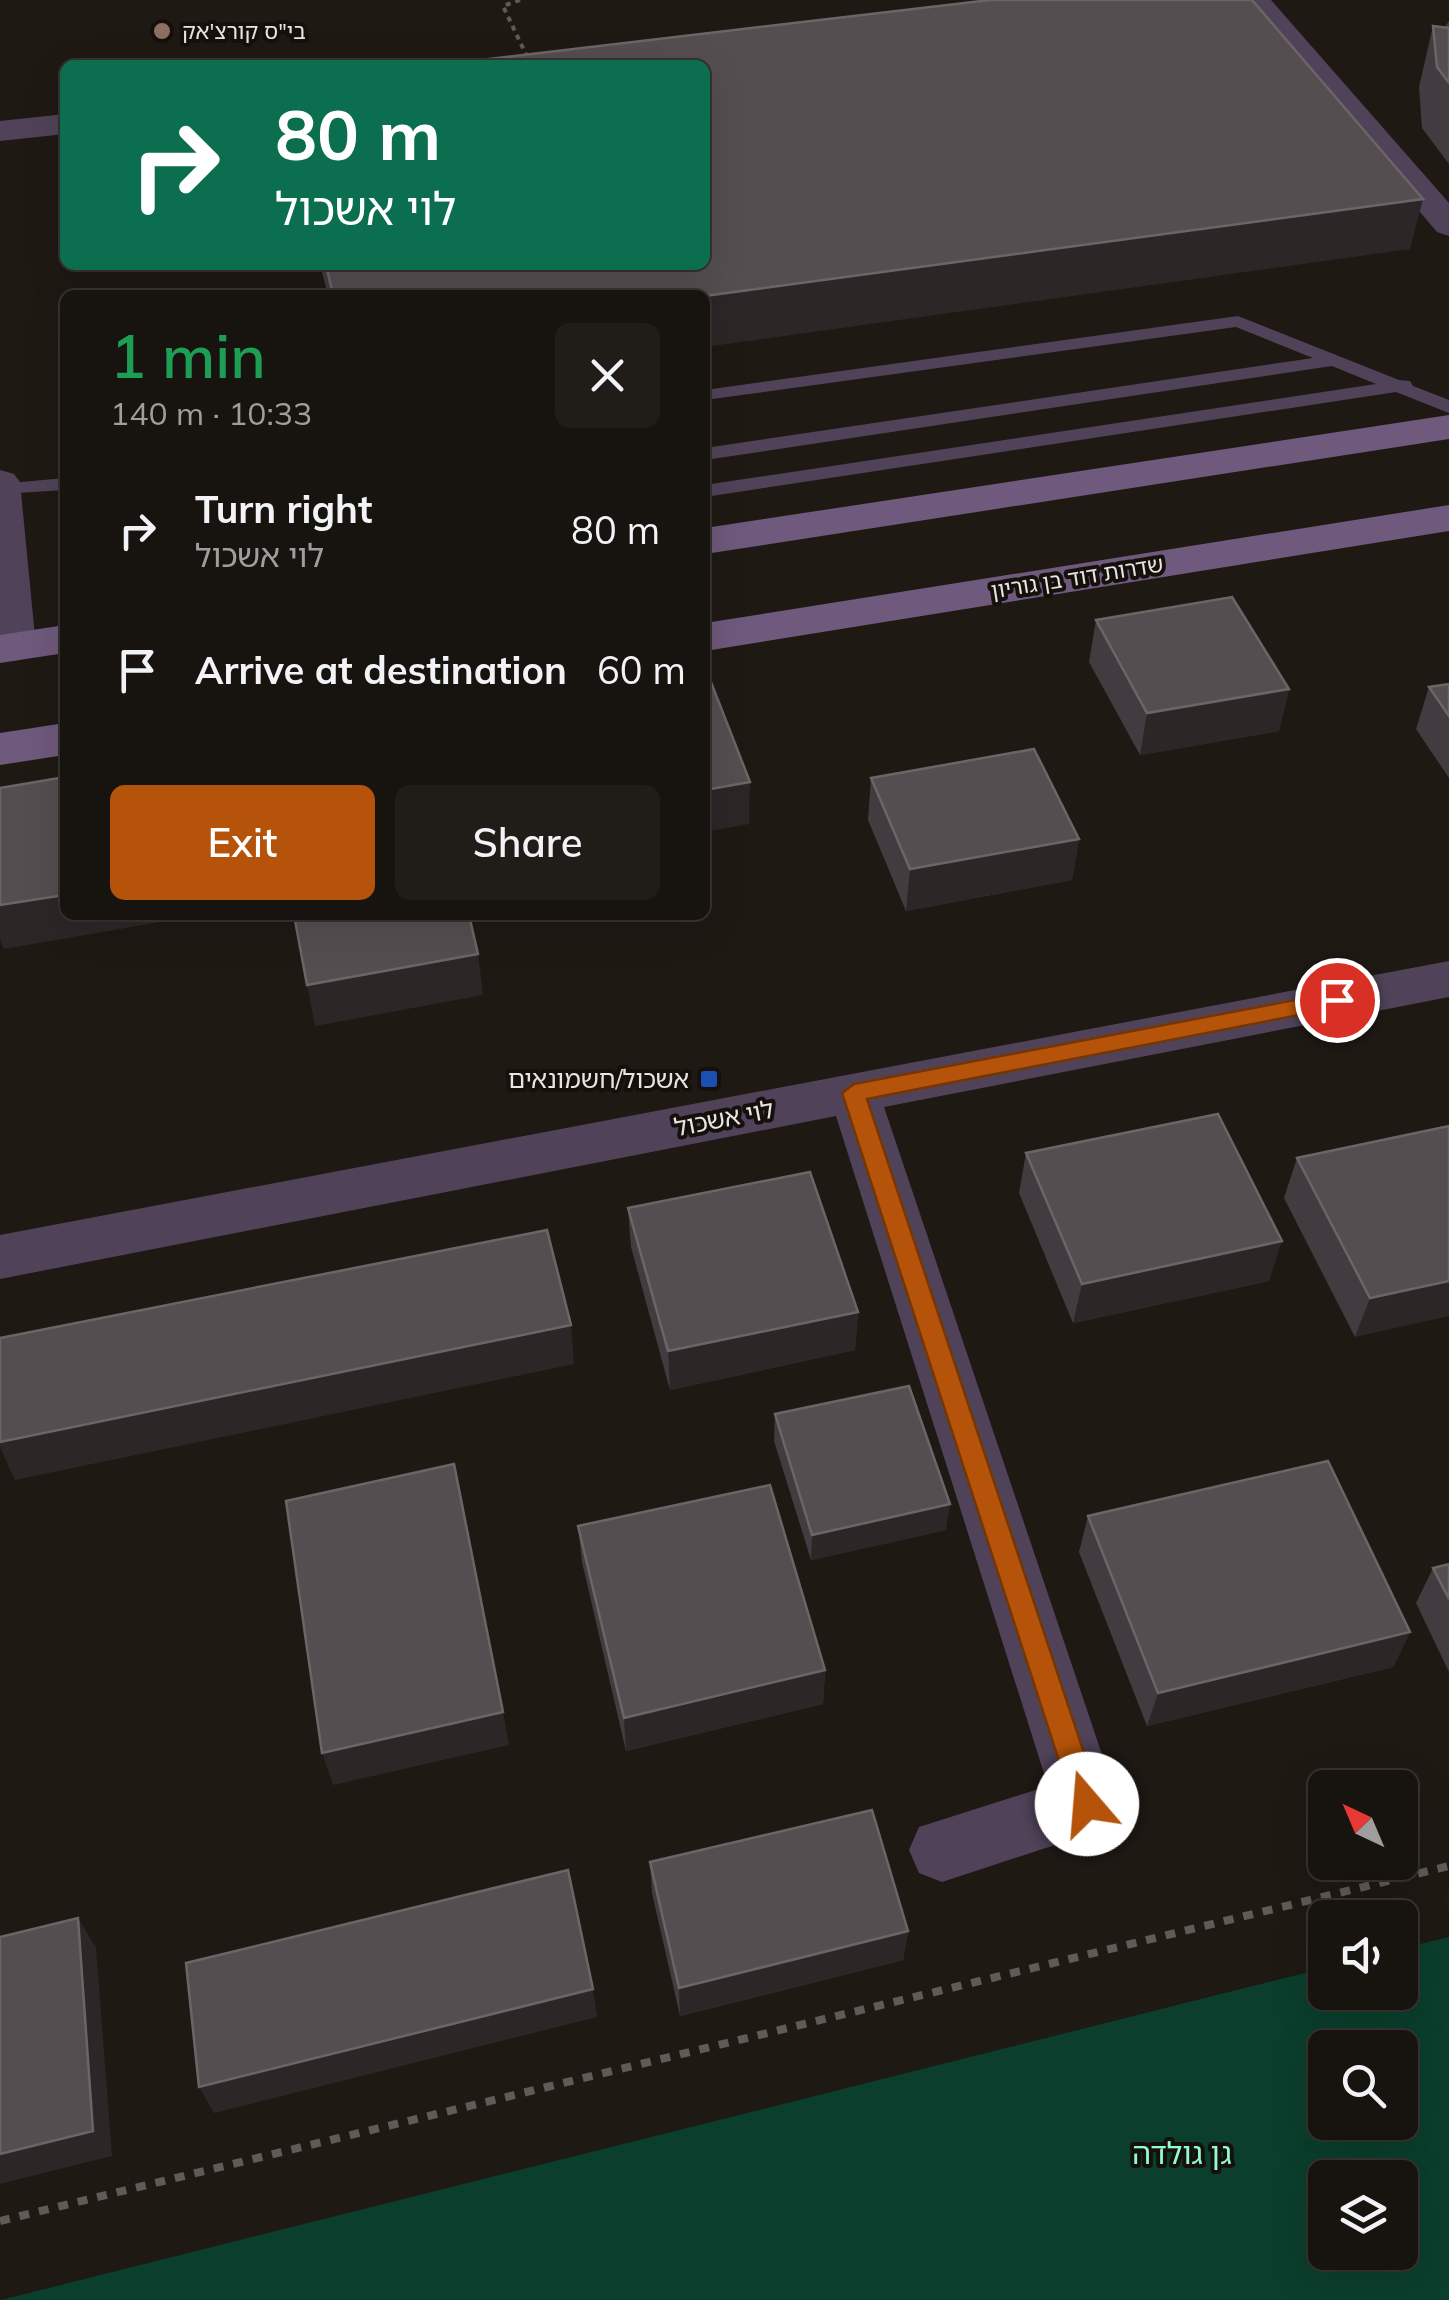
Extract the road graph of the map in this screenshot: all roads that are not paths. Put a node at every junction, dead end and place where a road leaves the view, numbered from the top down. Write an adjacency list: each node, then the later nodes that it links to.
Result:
1 (1254, 0): 4 (street)
2 (60, 125): 3 (street)
3 (0, 132)
4 (1449, 225)
5 (1340, 359): 6 (lane); 7 (lane); 10 (lane)
6 (1404, 386): 8 (lane); 14 (lane)
7 (710, 395)
8 (1449, 406)
9 (1449, 428): 16 (main road)
10 (710, 453)
11 (0, 482): 13 (street)
12 (60, 484): 13 (lane)
13 (1, 489): 19 (street)
14 (710, 491)
15 (1449, 518): 17 (main road, שדרות דוד בן גוריון)
16 (710, 541)
17 (710, 635)
18 (60, 641): 19 (main road)
19 (7, 648)
20 (60, 740): 21 (main road)
21 (0, 749)
22 (1449, 978): 23 (street, לוי אשכול)
23 (854, 1093): 24 (street, לוי אשכול); 25 (street)
24 (0, 1257)
25 (942, 1850)

